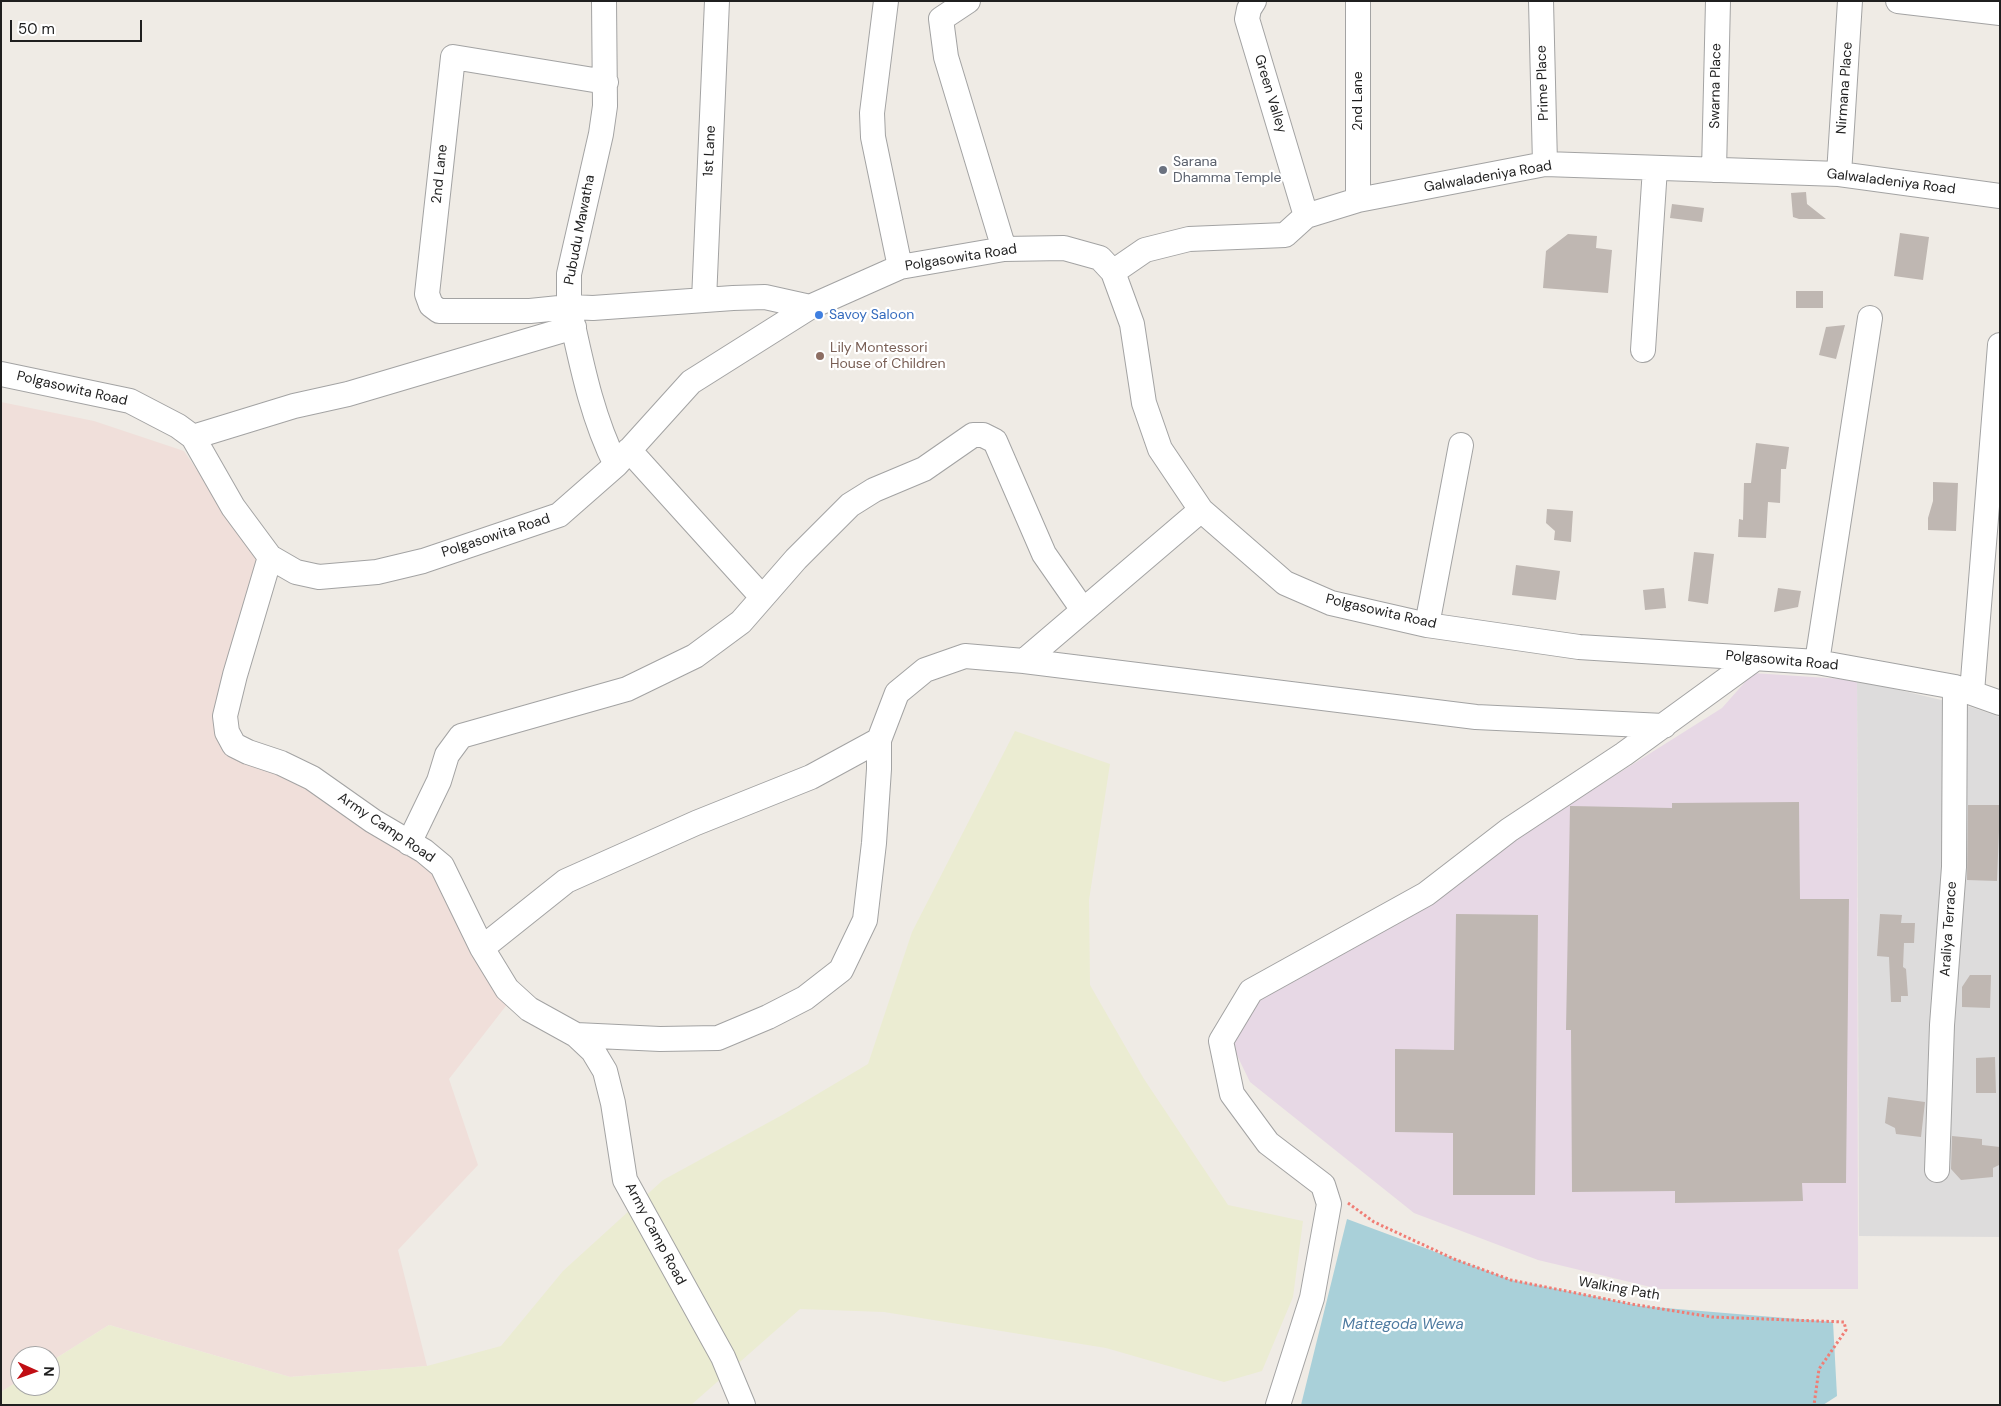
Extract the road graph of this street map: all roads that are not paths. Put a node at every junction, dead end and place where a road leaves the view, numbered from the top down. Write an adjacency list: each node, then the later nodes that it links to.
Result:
1 (604, 1): 12 (street, Pubudu Mawatha)
2 (717, 1): 23 (street, 1st Lane)
3 (886, 1): 21 (street)
4 (968, 1): 20 (street)
5 (1254, 1): 19 (street, Green Valley)
6 (1358, 1): 18 (street, 2nd Lane)
7 (1541, 1): 13 (street, Prime Place)
8 (1718, 1): 15 (street, Swarna Place)
9 (1850, 1): 16 (street, Nirmana Place)
10 (1898, 1): 11 (street)
11 (2000, 13)
12 (606, 82): 25 (street, Pubudu Mawatha); 25 (street, 2nd Lane)
13 (1545, 164): 14 (street, Galwaladeniya Road); 18 (street, Galwaladeniya Road)
14 (1655, 168): 15 (street, Galwaladeniya Road); 28 (street)
15 (1714, 170): 16 (street, Galwaladeniya Road)
16 (1839, 174): 17 (street, Galwaladeniya Road)
17 (2000, 196)
18 (1358, 200): 19 (street, Galwaladeniya Road)
19 (1306, 216): 22 (street, Galwaladeniya Road)
20 (1004, 250): 21 (street, Polgasowita Road); 22 (street, Polgasowita Road)
21 (900, 267): 24 (street, Polgasowita Road)
22 (1114, 272): 33 (street, Polgasowita Road)
23 (704, 300): 24 (street); 25 (street)
24 (810, 307): 32 (street, Polgasowita Road)
25 (572, 317): 30 (street); 32 (street, Pubudu Mawatha)
26 (1870, 318): 40 (street)
27 (2000, 345): 41 (street, Araliya Terrace)
28 (1643, 350)
29 (1, 374): 30 (street, Polgasowita Road)
30 (192, 437): 34 (street, Polgasowita Road)
31 (1461, 445): 37 (street)
32 (623, 457): 34 (street, Polgasowita Road); 35 (street, Pubudu Mawatha)
33 (1201, 510): 36 (street); 37 (street, Polgasowita Road)
34 (270, 557): 45 (street, Army Camp Road)
35 (762, 597): 36 (street); 45 (street)
36 (1083, 610): 39 (street)
37 (1427, 625): 38 (street, Polgasowita Road)
38 (1756, 658): 40 (street, Polgasowita Road); 43 (street)
39 (1024, 661): 43 (street); 44 (street)
40 (1817, 662): 41 (street, Polgasowita Road)
41 (1964, 690): 42 (street, Polgasowita Road); 48 (street, Araliya Terrace)
42 (2000, 703)
43 (1664, 726): 50 (street)
44 (879, 740): 46 (street); 47 (street)
45 (409, 843): 46 (street, Army Camp Road)
46 (482, 948): 47 (street, Army Camp Road)
47 (576, 1035): 49 (street, Army Camp Road)
48 (1937, 1170)
49 (743, 1405)
50 (1278, 1405)

